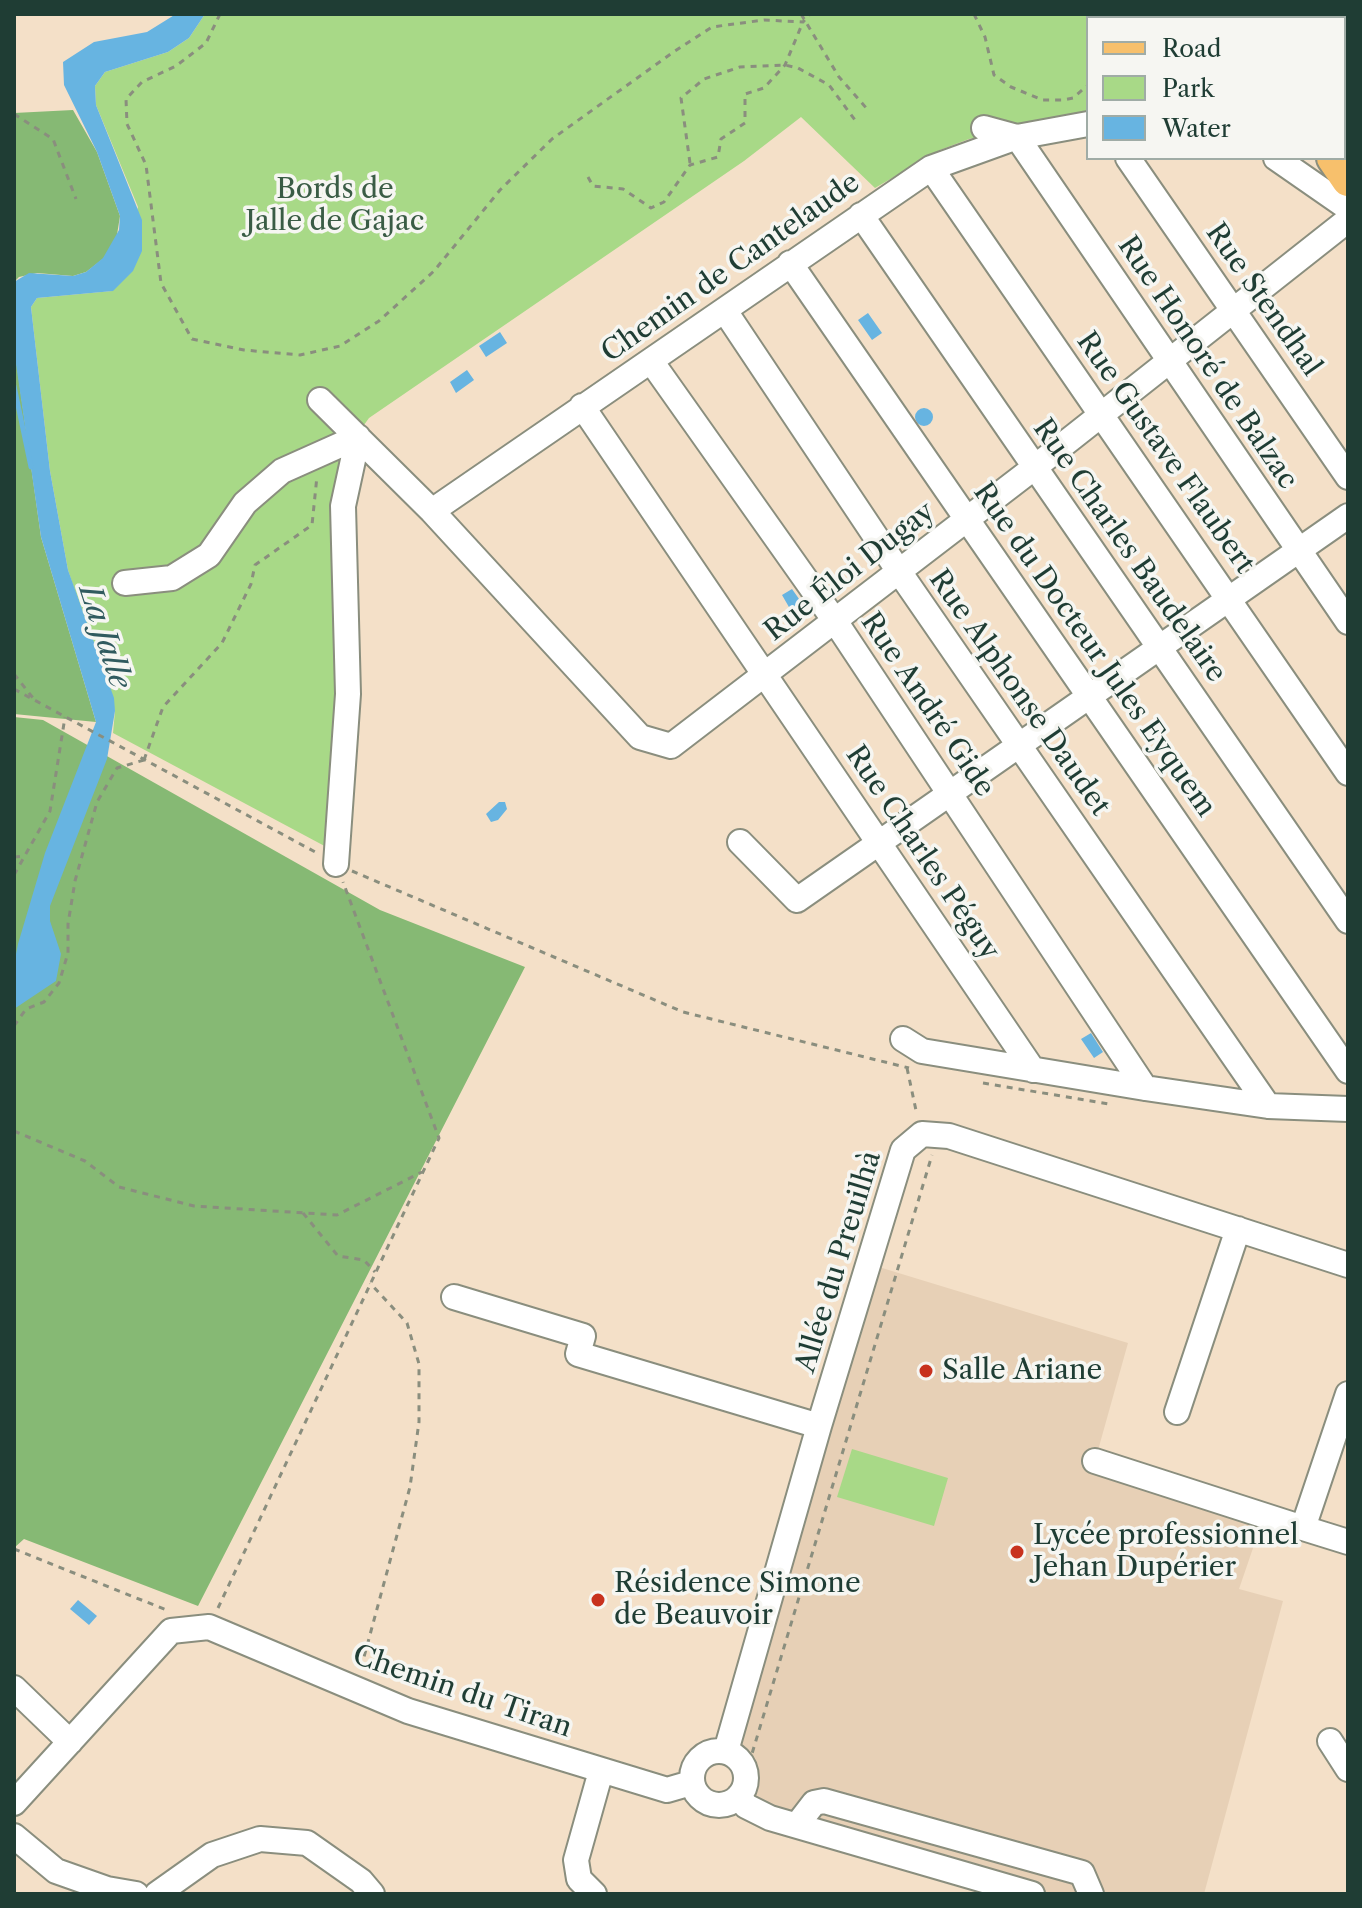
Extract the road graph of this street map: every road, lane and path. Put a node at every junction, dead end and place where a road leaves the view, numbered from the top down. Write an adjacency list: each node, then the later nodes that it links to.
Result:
1 (220, 14): 5 (path)
2 (801, 14): 5 (path)
3 (810, 14): 5 (path)
4 (974, 14): 7 (path)
5 (803, 22): 6 (path); 8 (path)
6 (785, 65): 10 (path); 17 (path); 17 (path)
7 (1086, 87)
8 (868, 110)
9 (14, 114): 21 (path)
10 (855, 120)
11 (1086, 124): 13 (street, Chemin de Cantelaude)
12 (984, 128): 13 (street)
13 (1017, 137): 18 (street, Chemin de Cantelaude); 29 (street, Rue Honoré de Balzac)
14 (1129, 160): 26 (street, Rue Stendhal)
15 (1279, 160): 22 (street)
16 (1334, 160): 20 (main road)
17 (690, 165): 19 (path)
18 (931, 168): 23 (street, Chemin de Cantelaude); 32 (street, Rue Gustave Flaubert)
19 (588, 177)
20 (1348, 180)
21 (76, 199)
22 (1348, 208)
23 (861, 215): 25 (street, Chemin de Cantelaude); 35 (street, Rue Charles Baudelaire)
24 (1348, 220): 26 (street, Rue Éloi Dugay)
25 (790, 263): 27 (street, Chemin de Cantelaude); 39 (street, Rue du Docteur Jules Eyquem)
26 (1234, 310): 29 (street, Rue Éloi Dugay); 36 (street, Rue Stendhal)
27 (725, 311): 28 (street, Chemin de Cantelaude); 41 (street, Rue Alphonse Daudet)
28 (651, 361): 31 (street, Chemin de Cantelaude); 44 (street, Rue André Gide)
29 (1168, 361): 32 (street, Rue Éloi Dugay); 40 (street, Rue Honoré de Balzac)
30 (320, 400): 33 (street)
31 (582, 406): 37 (street, Chemin de Cantelaude); 48 (street, Rue Charles Péguy)
32 (1101, 412): 35 (street, Rue Éloi Dugay); 43 (street, Rue Gustave Flaubert)
33 (358, 437): 34 (street); 37 (street); 61 (street)
34 (317, 456): 42 (street); 54 (path)
35 (1035, 467): 39 (street, Rue Éloi Dugay); 46 (street, Rue Charles Baudelaire)
36 (1348, 477)
37 (432, 511): 48 (street, Rue Éloi Dugay)
38 (1348, 516): 40 (street)
39 (967, 519): 41 (street, Rue Éloi Dugay); 50 (street, Rue du Docteur Jules Eyquem)
40 (1298, 550): 43 (street); 45 (street, Rue Honoré de Balzac)
41 (898, 570): 44 (street, Rue Éloi Dugay); 53 (street, Rue Alphonse Daudet)
42 (125, 583)
43 (1229, 598): 46 (street); 55 (street, Rue Gustave Flaubert)
44 (835, 621): 48 (street, Rue Éloi Dugay); 56 (street, Rue André Gide)
45 (1348, 622)
46 (1158, 647): 50 (street); 63 (street, Rue Charles Baudelaire)
47 (14, 674): 51 (path)
48 (766, 676): 57 (street, Rue Charles Péguy)
49 (14, 689): 51 (path)
50 (1091, 696): 53 (street); 67 (street, Rue du Docteur Jules Eyquem)
51 (35, 701): 52 (path)
52 (65, 717): 54 (path); 59 (path)
53 (1018, 745): 56 (street); 69 (street, Rue Alphonse Daudet)
54 (144, 760): 61 (path); 64 (path)
55 (1348, 773)
56 (949, 792): 57 (street); 68 (street, Rue André Gide)
57 (878, 841): 58 (street); 66 (street, Rue Charles Péguy)
58 (740, 842)
59 (25, 856): 60 (path); 62 (path)
60 (14, 857)
61 (336, 864): 72 (path); 73 (path)
62 (14, 875)
63 (1348, 921)
64 (14, 1026)
65 (903, 1039): 66 (street)
66 (1033, 1070): 68 (street)
67 (1348, 1071)
68 (1145, 1088): 69 (street)
69 (1268, 1106): 70 (street)
70 (1348, 1109)
71 (14, 1131): 74 (path)
72 (922, 1134): 75 (street, Allée du Preuilhà); 82 (street, Allée du Preuilhà); 92 (path)
73 (423, 1172): 74 (path); 77 (path)
74 (303, 1213): 77 (path)
75 (1238, 1229): 76 (street, Allée du Preuilhà); 81 (street)
76 (1348, 1265)
77 (375, 1272): 78 (path)
78 (370, 1283): 87 (path); 89 (path)
79 (454, 1297): 82 (street)
80 (1348, 1394): 84 (street)
81 (1177, 1412)
82 (819, 1426): 92 (street, Allée du Preuilhà)
83 (1095, 1461): 84 (street)
84 (1303, 1528): 85 (street)
85 (1348, 1542)
86 (14, 1549): 87 (path)
87 (209, 1627): 89 (street, Chemin du Tiran); 91 (street, Chemin du Tiran)
88 (14, 1688): 91 (street)
89 (355, 1689): 94 (street, Chemin du Tiran)
90 (1330, 1741): 93 (street)
91 (70, 1742): 97 (street)
92 (733, 1756): 95 (street); 96 (street)
93 (1348, 1769)
94 (601, 1771): 95 (street, Chemin du Tiran); 104 (street)
95 (691, 1783): 96 (street)
96 (739, 1796): 98 (street)
97 (14, 1803)
98 (797, 1825): 100 (street); 106 (street)
99 (14, 1836): 101 (street)
100 (959, 1884): 105 (street)
101 (136, 1894)
102 (157, 1894): 103 (street)
103 (372, 1894)
104 (594, 1894)
105 (1032, 1894)
106 (1091, 1894)

